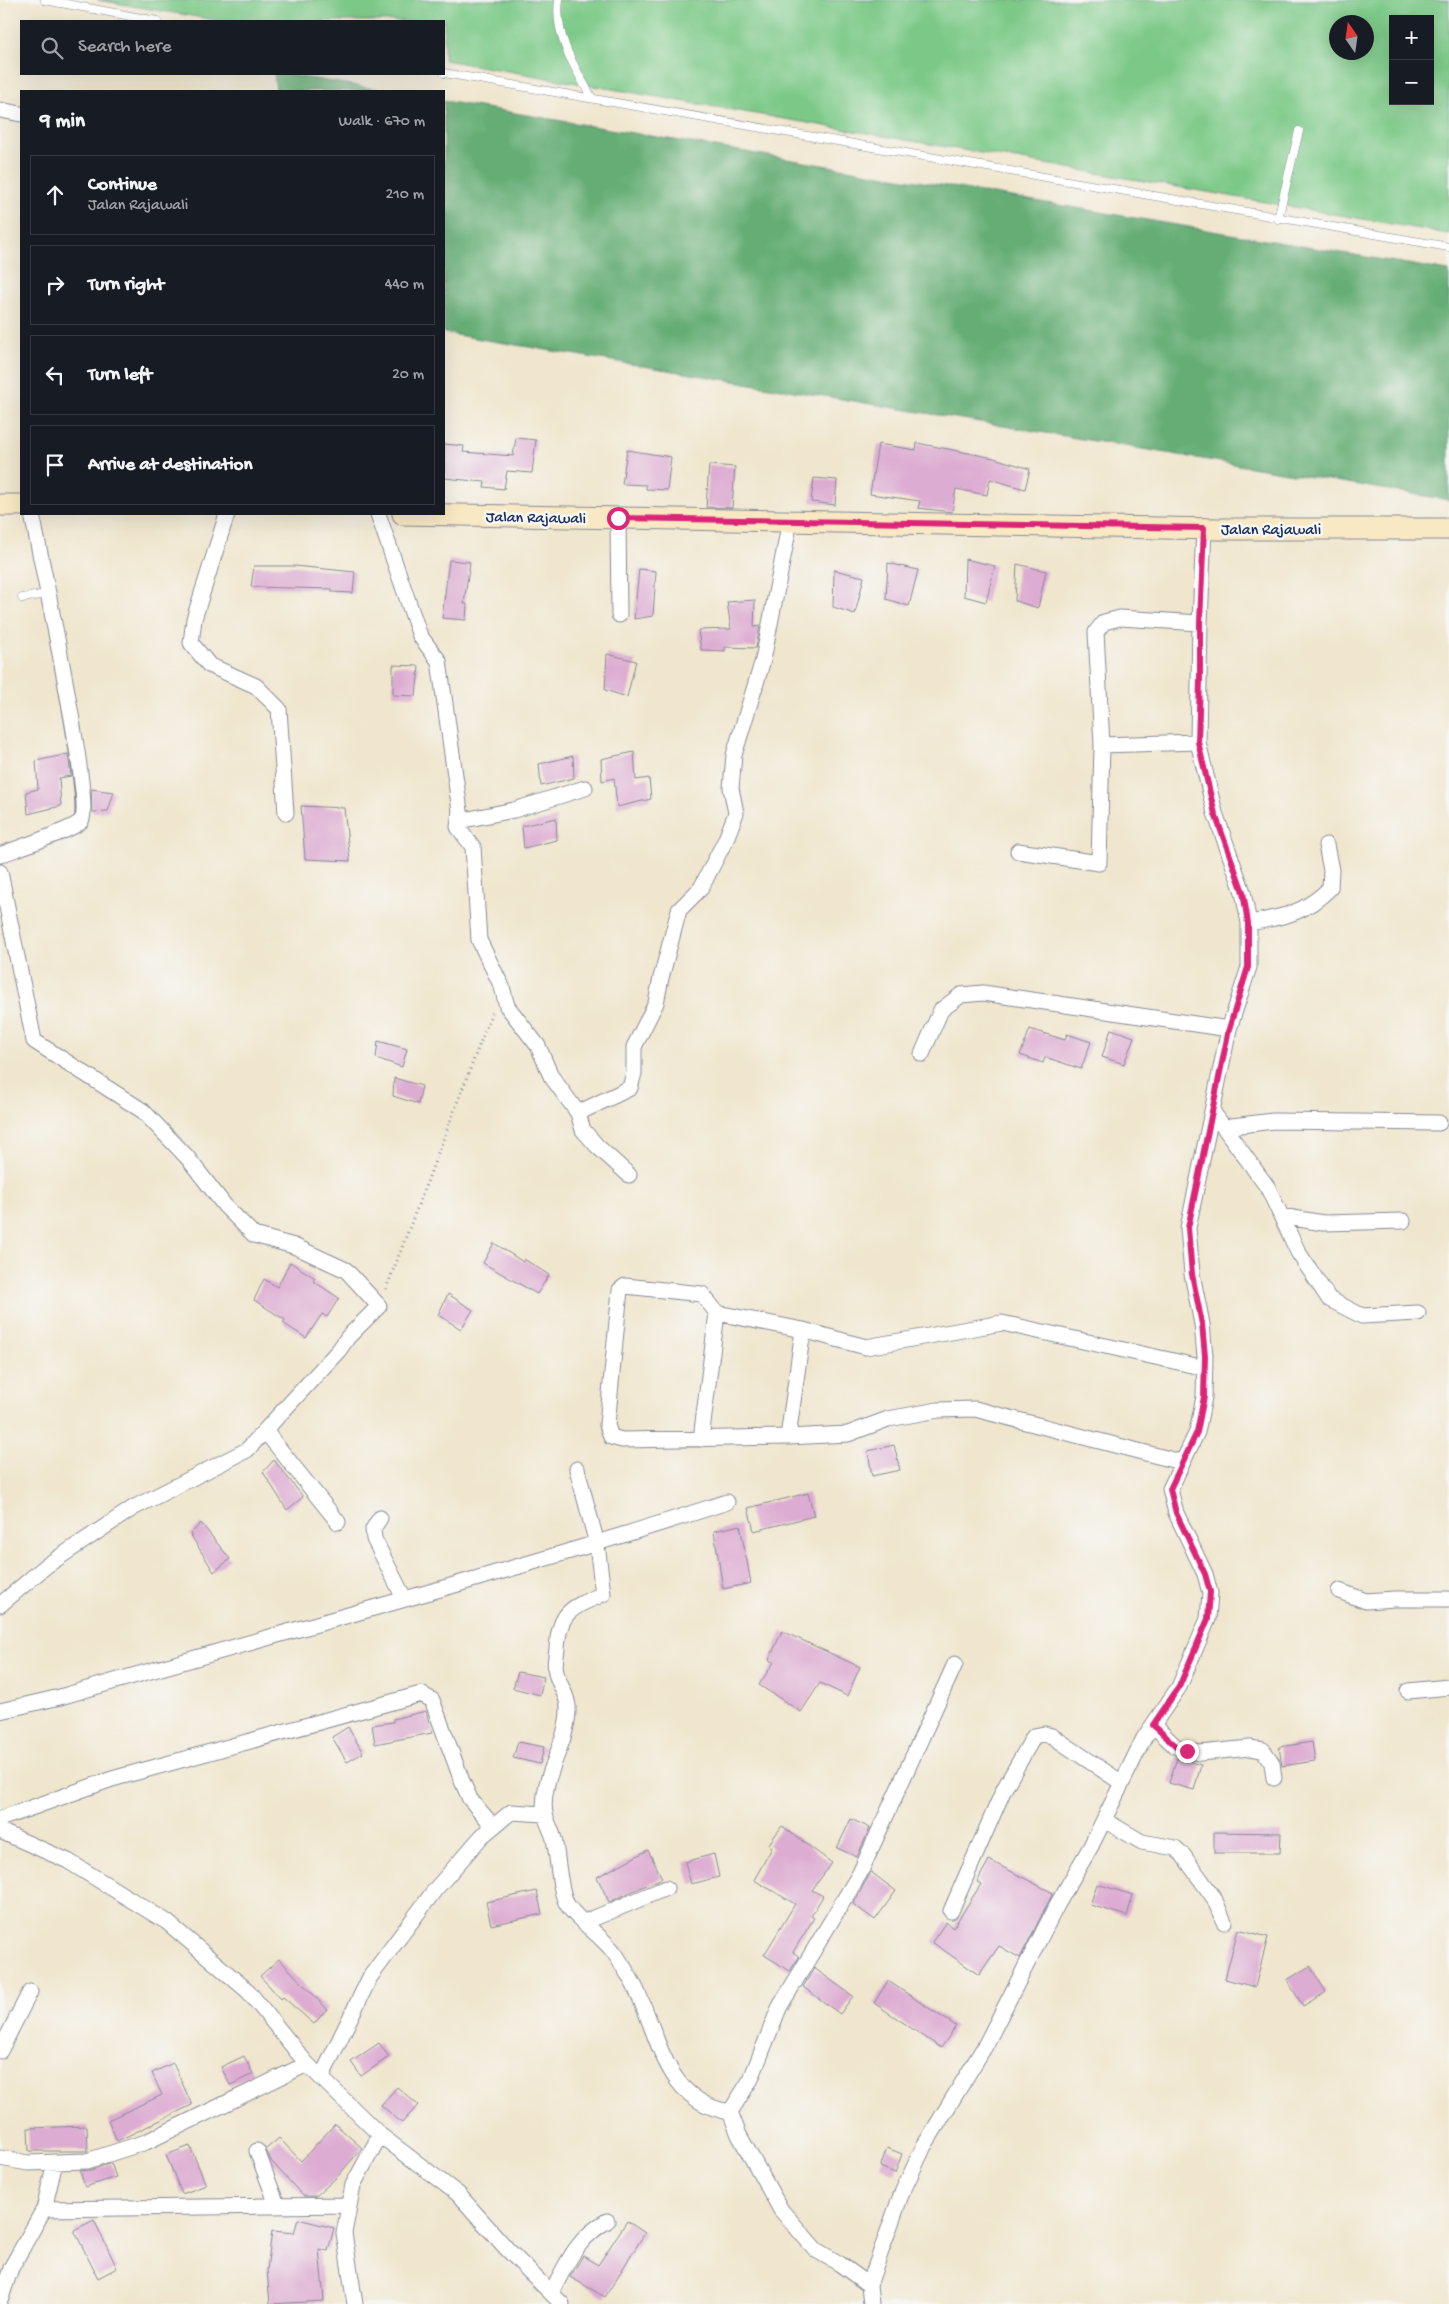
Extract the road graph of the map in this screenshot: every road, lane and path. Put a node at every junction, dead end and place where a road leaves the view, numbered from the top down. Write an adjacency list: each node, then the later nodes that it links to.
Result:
1 (45, 0): 3 (lane)
2 (559, 0): 5 (lane)
3 (152, 20)
4 (445, 73): 5 (lane)
5 (592, 98): 9 (lane)
6 (0, 110): 7 (street)
7 (20, 114)
8 (1299, 131): 9 (lane)
9 (1278, 219): 10 (lane)
10 (1449, 247)
11 (0, 505): 12 (street)
12 (20, 505)
13 (32, 515): 21 (street)
14 (227, 515): 28 (street)
15 (378, 515): 29 (street)
16 (445, 515): 17 (street, Jalan Rajawali)
17 (618, 518): 18 (street, Jalan Rajawali); 23 (street)
18 (790, 521): 19 (street, Jalan Rajawali); 39 (street)
19 (1204, 528): 20 (street, Jalan Rajawali); 24 (street)
20 (1449, 529)
21 (47, 594): 22 (lane); 32 (street)
22 (22, 598)
23 (619, 615)
24 (1200, 623): 25 (street); 26 (street)
25 (1198, 742): 26 (street); 34 (street)
26 (1102, 745): 31 (street)
27 (585, 788): 29 (street)
28 (286, 813)
29 (459, 820): 35 (street)
30 (1326, 845): 34 (street)
31 (1018, 851)
32 (0, 854)
33 (0, 872): 45 (street)
34 (1248, 923): 36 (street)
35 (502, 987): 39 (street); 45 (path)
36 (1229, 1029): 37 (street); 38 (street)
37 (922, 1054)
38 (1212, 1111): 41 (street); 49 (street)
39 (578, 1112): 42 (street)
40 (1439, 1123): 41 (street)
41 (1224, 1127): 43 (street)
42 (629, 1175)
43 (1281, 1216): 44 (street); 47 (street)
44 (1403, 1221)
45 (379, 1306): 50 (street)
46 (717, 1313): 48 (street); 52 (street); 52 (street)
47 (1418, 1313)
48 (803, 1330): 49 (street); 51 (street)
49 (1205, 1368): 53 (street)
50 (265, 1431): 57 (street); 62 (street)
51 (788, 1437): 52 (street); 53 (street)
52 (701, 1439)
53 (1181, 1462): 67 (street)
54 (577, 1469): 58 (street)
55 (727, 1502): 58 (street)
56 (380, 1518): 60 (street)
57 (338, 1522)
58 (597, 1544): 60 (street); 70 (street)
59 (1339, 1591): 61 (street)
60 (404, 1598): 66 (street)
61 (1449, 1599)
62 (0, 1605)
63 (955, 1664): 83 (street)
64 (1449, 1687): 65 (street)
65 (1408, 1692)
66 (0, 1711)
67 (1153, 1725): 68 (street); 69 (street)
68 (1274, 1778)
69 (1122, 1783): 72 (street); 76 (street)
70 (545, 1814): 73 (street); 77 (street)
71 (0, 1819): 73 (street)
72 (1104, 1820): 78 (street); 92 (street)
73 (493, 1826): 82 (street)
74 (0, 1831): 81 (street)
75 (666, 1888): 77 (street)
76 (951, 1911)
77 (585, 1922): 83 (street)
78 (1224, 1922)
79 (30, 1992): 80 (street)
80 (0, 2051)
81 (307, 2064): 82 (street); 87 (street)
82 (321, 2078): 84 (street)
83 (730, 2112): 92 (street)
84 (380, 2135): 89 (street); 93 (street)
85 (257, 2151): 88 (street)
86 (0, 2158): 87 (street)
87 (55, 2162): 90 (street)
88 (277, 2205): 89 (street); 90 (street)
89 (349, 2205): 95 (street)
90 (44, 2208): 94 (street)
91 (607, 2221): 93 (street)
92 (869, 2285): 97 (street)
93 (551, 2293): 96 (street)
94 (0, 2301)
95 (355, 2304)
96 (562, 2304)
97 (871, 2304)

